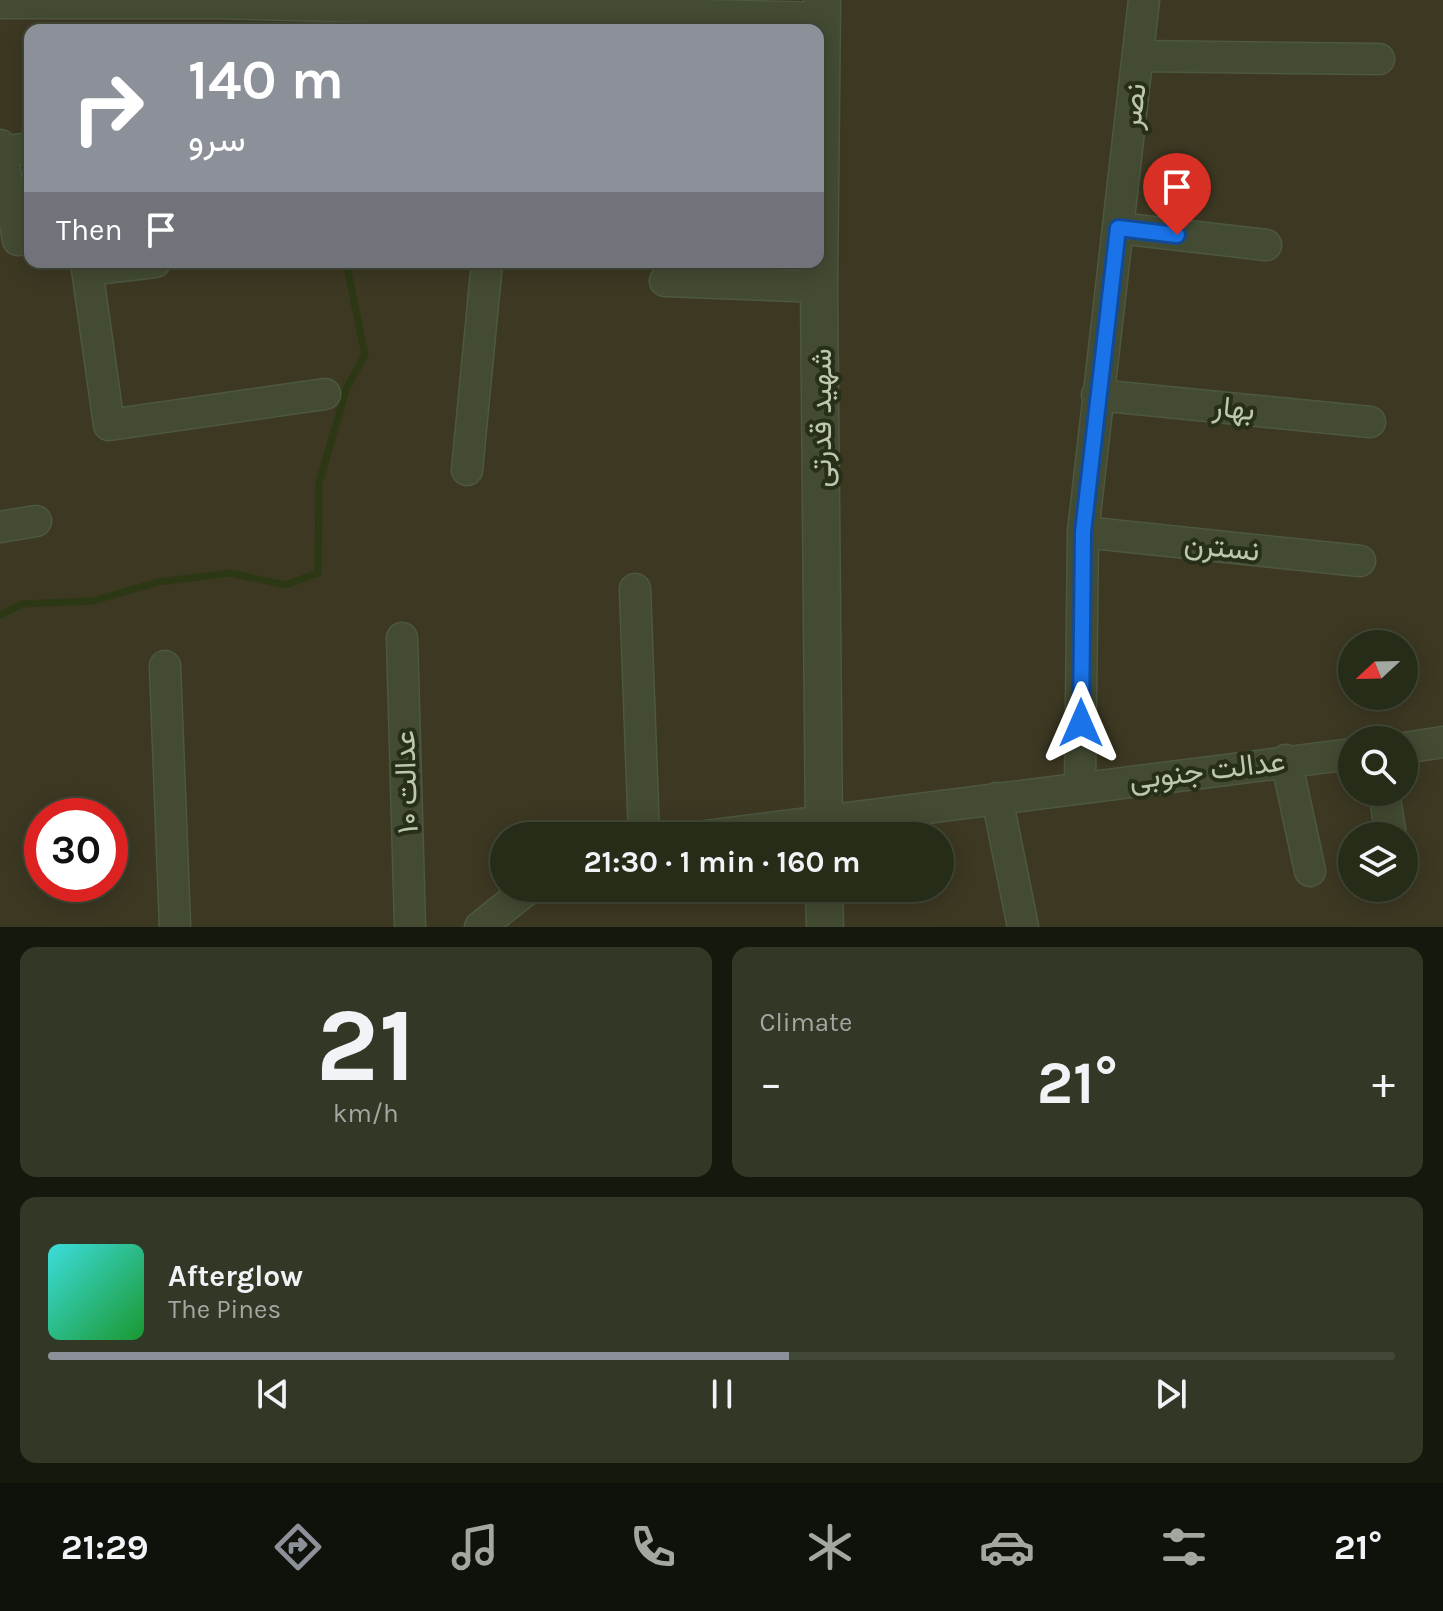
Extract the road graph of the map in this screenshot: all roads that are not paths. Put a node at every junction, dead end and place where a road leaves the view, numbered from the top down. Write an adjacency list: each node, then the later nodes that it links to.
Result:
1 (1144, 0): 6 (street, نصر)
2 (213, 2): 3 (street); 5 (street)
3 (0, 3)
4 (822, 9): 5 (street)
5 (510, 22)
6 (1139, 56): 7 (street); 11 (street, نصر)
7 (1379, 59)
8 (0, 145): 10 (street)
9 (24, 149): 10 (street)
10 (0, 152): 12 (street)
11 (1118, 228): 13 (street); 20 (street, نصر)
12 (16, 240)
13 (1266, 245)
14 (87, 268): 19 (street)
15 (486, 268): 22 (street)
16 (819, 268): 18 (street, شهید قدرتی)
17 (665, 281): 18 (street)
18 (819, 287): 37 (street, شهید قدرتی)
19 (325, 394)
20 (1097, 395): 21 (street, بهار); 25 (street, نصر)
21 (1370, 422)
22 (467, 470)
23 (36, 521): 24 (street)
24 (0, 527)
25 (1083, 532): 26 (street, نسترن); 34 (street, نصر)
26 (1360, 561)
27 (635, 589): 36 (street)
28 (402, 638): 43 (street, عدالت ۱۰)
29 (165, 666): 42 (street)
30 (1443, 742): 31 (street)
31 (1418, 746)
32 (1338, 755): 33 (street, عدالت جنوبی)
33 (1286, 760): 34 (street, عدالت جنوبی); 39 (street)
34 (1080, 786): 35 (street, عدالت جنوبی)
35 (997, 798): 38 (street, عدالت جنوبی); 46 (street)
36 (643, 822)
37 (824, 822)
38 (859, 822)
39 (1310, 871)
40 (511, 902): 44 (street)
41 (824, 902): 45 (street)
42 (175, 927)
43 (410, 927)
44 (480, 927)
45 (825, 927)
46 (1023, 927)

